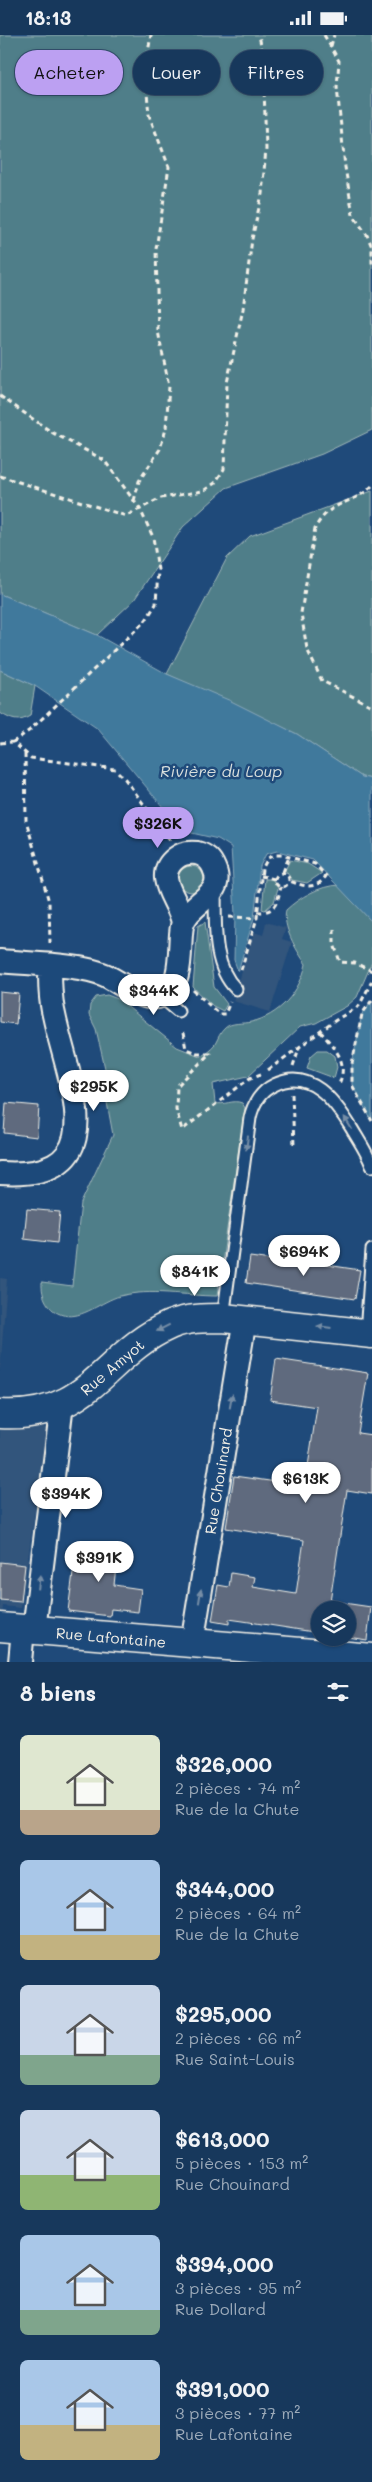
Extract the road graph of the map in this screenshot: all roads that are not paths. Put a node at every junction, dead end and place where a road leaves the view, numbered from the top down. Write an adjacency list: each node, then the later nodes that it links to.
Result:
1 (215, 887): 2 (street); 2 (street); 5 (lane)
2 (183, 923): 6 (street)
3 (0, 961): 4 (street)
4 (50, 966): 6 (street); 9 (street)
5 (236, 989)
6 (160, 996): 7 (lane)
7 (178, 1011)
8 (372, 1166): 11 (lane, one-way to 11)
9 (0, 1173)
10 (372, 1250): 12 (lane)
11 (234, 1318): 12 (main road, Rue Amyot, one-way to 11); 13 (main road, Rue Amyot, one-way to 13); 16 (street, Rue Chouinard, one-way to 11)
12 (369, 1333)
13 (62, 1404): 14 (main road, Rue Amyot); 15 (street, one-way to 13)
14 (0, 1414)
15 (19, 1629): 16 (main road, Rue Lafontaine); 18 (street)
16 (192, 1644): 17 (main road, Rue Lafontaine)
17 (372, 1658)
18 (20, 1662)

